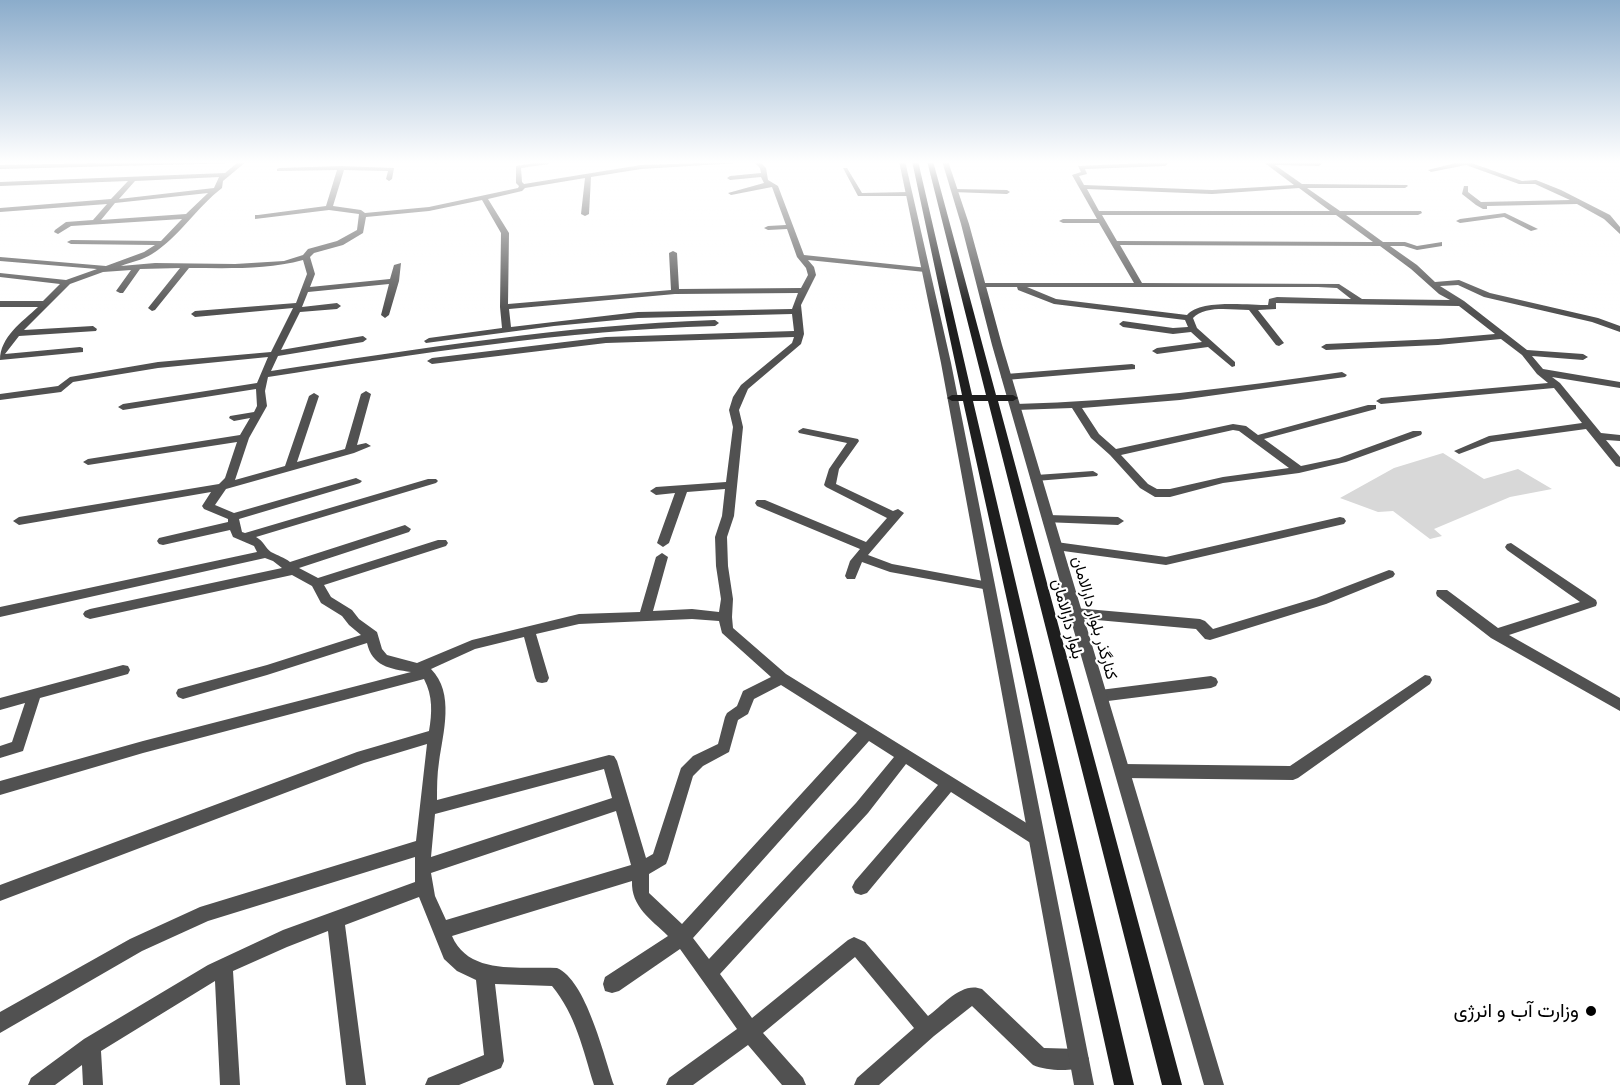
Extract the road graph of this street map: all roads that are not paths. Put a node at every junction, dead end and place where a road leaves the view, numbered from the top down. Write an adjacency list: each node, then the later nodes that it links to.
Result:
1 (33, 212): 22 (street)
2 (104, 212): 26 (street)
3 (193, 212): 20 (street)
4 (300, 212): 21 (street)
5 (358, 212): 18 (street)
6 (400, 212): 18 (street)
7 (492, 212): 62 (street)
8 (784, 212): 27 (street)
9 (913, 212): 45 (street)
10 (927, 212): 103 (main road)
11 (943, 212): 104 (main road, بلوار دارالامان)
12 (961, 212): 50 (street, کنارگذر بلوار دارالامان)
13 (1339, 212): 16 (street); 17 (street); 35 (street)
14 (1490, 212): 19 (street)
15 (1597, 212): 31 (street)
16 (1096, 213): 24 (street)
17 (1418, 213)
18 (363, 215): 39 (street)
19 (1496, 215): 25 (street); 29 (street)
20 (188, 216): 26 (street); 33 (street)
21 (258, 217)
22 (23, 219)
23 (1063, 221): 24 (street)
24 (1101, 221): 34 (street)
25 (1460, 221)
26 (94, 223): 30 (street)
27 (789, 227): 28 (street); 38 (street)
28 (768, 228)
29 (1534, 229)
30 (58, 232)
31 (1620, 232)
32 (71, 242): 33 (street)
33 (163, 243): 44 (street)
34 (1114, 243): 35 (street); 52 (street)
35 (1380, 244): 36 (street); 49 (street)
36 (1439, 244)
37 (673, 253): 56 (street)
38 (801, 257): 45 (street); 54 (street)
39 (306, 258): 42 (street); 53 (street)
40 (0, 259): 44 (street)
41 (398, 265): 47 (street)
42 (186, 266): 43 (street); 64 (street)
43 (137, 267): 44 (street); 55 (street)
44 (103, 269): 48 (street)
45 (925, 270): 102 (street)
46 (0, 275): 48 (street)
47 (395, 280): 53 (street); 68 (street)
48 (67, 282): 60 (street)
49 (1436, 284): 58 (street); 74 (street)
50 (981, 285): 51 (street); 95 (street, کنارگذر بلوار دارالامان)
51 (1014, 285): 52 (street); 69 (street)
52 (1139, 285): 57 (street)
53 (305, 290): 65 (street)
54 (802, 290): 56 (street); 66 (street)
55 (120, 291)
56 (675, 292): 62 (street)
57 (1360, 301): 58 (street); 63 (street)
58 (1461, 303): 78 (street)
59 (0, 304): 60 (street)
60 (47, 304): 76 (street)
61 (337, 306): 65 (street)
62 (504, 307): 75 (street)
63 (1251, 307): 69 (street); 81 (street)
64 (152, 308)
65 (298, 308): 67 (street); 87 (street)
66 (796, 311): 75 (street); 77 (street)
67 (195, 314)
68 (385, 315)
69 (1189, 318): 73 (street)
70 (715, 323): 96 (street)
71 (1123, 324): 73 (street)
72 (93, 329): 76 (street)
73 (1193, 329): 82 (street)
74 (1620, 329)
75 (507, 330): 80 (street)
76 (16, 333): 88 (street)
77 (800, 334): 90 (street); 129 (street)
78 (1503, 336): 83 (street); 86 (street)
79 (363, 339): 87 (street)
80 (429, 341)
81 (1279, 343)
82 (1210, 344): 85 (street); 91 (street)
83 (1326, 348)
84 (80, 350): 88 (street)
85 (1157, 351)
86 (1525, 353): 89 (street); 93 (street)
87 (275, 354): 96 (street); 101 (street)
88 (0, 355)
89 (1583, 357)
90 (432, 361)
91 (1232, 364)
92 (1132, 367): 95 (street)
93 (1540, 372): 97 (street); 98 (street)
94 (1342, 375): 106 (street)
95 (1006, 377): 105 (street, کنارگذر بلوار دارالامان)
96 (262, 380): 107 (street); 108 (street)
97 (1557, 385): 110 (street); 115 (street)
98 (1620, 385)
99 (366, 394): 118 (street)
100 (314, 396): 123 (street)
101 (0, 397)
102 (952, 398): 103 (main road); 153 (street)
103 (969, 398): 104 (main road); 212 (main road)
104 (993, 398): 105 (main road); 213 (main road, بلوار دارالامان)
105 (1014, 403): 106 (street); 126 (street, کنارگذر بلوار دارالامان)
106 (1076, 406): 120 (street)
107 (123, 407)
108 (259, 414): 109 (street); 114 (street)
109 (234, 418)
110 (1590, 425): 113 (street); 119 (street)
111 (803, 431): 146 (street)
112 (1417, 434): 124 (street)
113 (1599, 436): 116 (street); 122 (street)
114 (244, 438): 121 (street); 130 (street)
115 (1258, 438): 120 (street); 124 (street)
116 (1620, 438)
117 (366, 446): 118 (street)
118 (350, 451): 123 (street)
119 (1459, 451)
120 (1114, 453): 124 (street)
121 (88, 462)
122 (1620, 464)
123 (290, 467): 130 (street)
124 (1299, 470)
125 (1093, 474): 126 (street)
126 (1036, 478): 134 (street, کنارگذر بلوار دارالامان)
127 (356, 481): 136 (street)
128 (432, 481): 140 (street)
129 (730, 484): 131 (street); 159 (street)
130 (225, 486): 135 (street); 136 (street)
131 (682, 490): 132 (street); 143 (street)
132 (656, 491)
133 (761, 503): 146 (street)
134 (1048, 519): 137 (street); 144 (street, کنارگذر بلوار دارالامان)
135 (19, 521)
136 (233, 521): 140 (street); 141 (street)
137 (1118, 521)
138 (1340, 521): 144 (street)
139 (405, 530): 149 (street)
140 (244, 537): 147 (street)
141 (163, 541)
142 (442, 543): 152 (street)
143 (663, 543)
144 (1056, 546): 156 (street, کنارگذر بلوار دارالامان)
145 (1510, 547): 161 (street)
146 (865, 552): 151 (street); 153 (street)
147 (265, 554): 149 (street); 155 (street)
148 (662, 557): 158 (street)
149 (290, 569): 152 (street); 157 (street)
150 (1389, 574): 156 (street)
151 (851, 576)
152 (317, 584): 162 (street)
153 (989, 586): 183 (street)
154 (1442, 593): 161 (street)
155 (0, 612)
156 (1075, 613): 171 (street, کنارگذر بلوار دارالامان)
157 (90, 614)
158 (645, 615): 159 (street); 160 (street)
159 (725, 617): 166 (street)
160 (528, 632): 164 (street); 165 (street)
161 (1496, 634): 173 (street)
162 (372, 636): 164 (street); 169 (street)
163 (123, 670): 170 (street)
164 (424, 670): 175 (street); 180 (street)
165 (542, 678)
166 (781, 678): 174 (street); 186 (street)
167 (1425, 680): 178 (street)
168 (1211, 682): 171 (street)
169 (183, 693)
170 (34, 696): 172 (street); 176 (street)
171 (1100, 696): 178 (street, کنارگذر بلوار دارالامان)
172 (0, 704)
173 (1620, 705)
174 (867, 733): 177 (street); 192 (street)
175 (437, 735): 182 (street); 189 (street)
176 (0, 752)
177 (905, 754): 179 (street); 195 (street)
178 (1123, 771): 214 (street, کنارگذر بلوار دارالامان)
179 (949, 783): 183 (street); 188 (street)
180 (0, 788)
181 (621, 802): 182 (street); 185 (street); 186 (street)
182 (428, 809): 184 (street)
183 (1035, 837): 201 (street)
184 (424, 846): 185 (street); 197 (street)
185 (423, 868): 187 (street)
186 (641, 870): 191 (street); 192 (street)
187 (424, 887): 190 (street); 191 (street)
188 (861, 887)
189 (0, 893)
190 (335, 919): 193 (street); 205 (street)
191 (441, 930): 194 (street)
192 (682, 937): 195 (street); 196 (street)
193 (224, 968): 200 (street); 204 (street)
194 (485, 974): 206 (street); 207 (street)
195 (708, 974): 199 (street)
196 (612, 984)
197 (0, 1023)
198 (927, 1029): 199 (street); 201 (street); 210 (street)
199 (750, 1032): 208 (street); 209 (street)
200 (91, 1046): 202 (street); 203 (street)
201 (1079, 1059): 211 (street)
202 (38, 1085)
203 (93, 1085)
204 (230, 1085)
205 (356, 1085)
206 (435, 1085)
207 (604, 1085)
208 (676, 1085)
209 (796, 1085)
210 (864, 1085)
211 (1084, 1085)
212 (1124, 1085)
213 (1172, 1085)
214 (1214, 1085)

